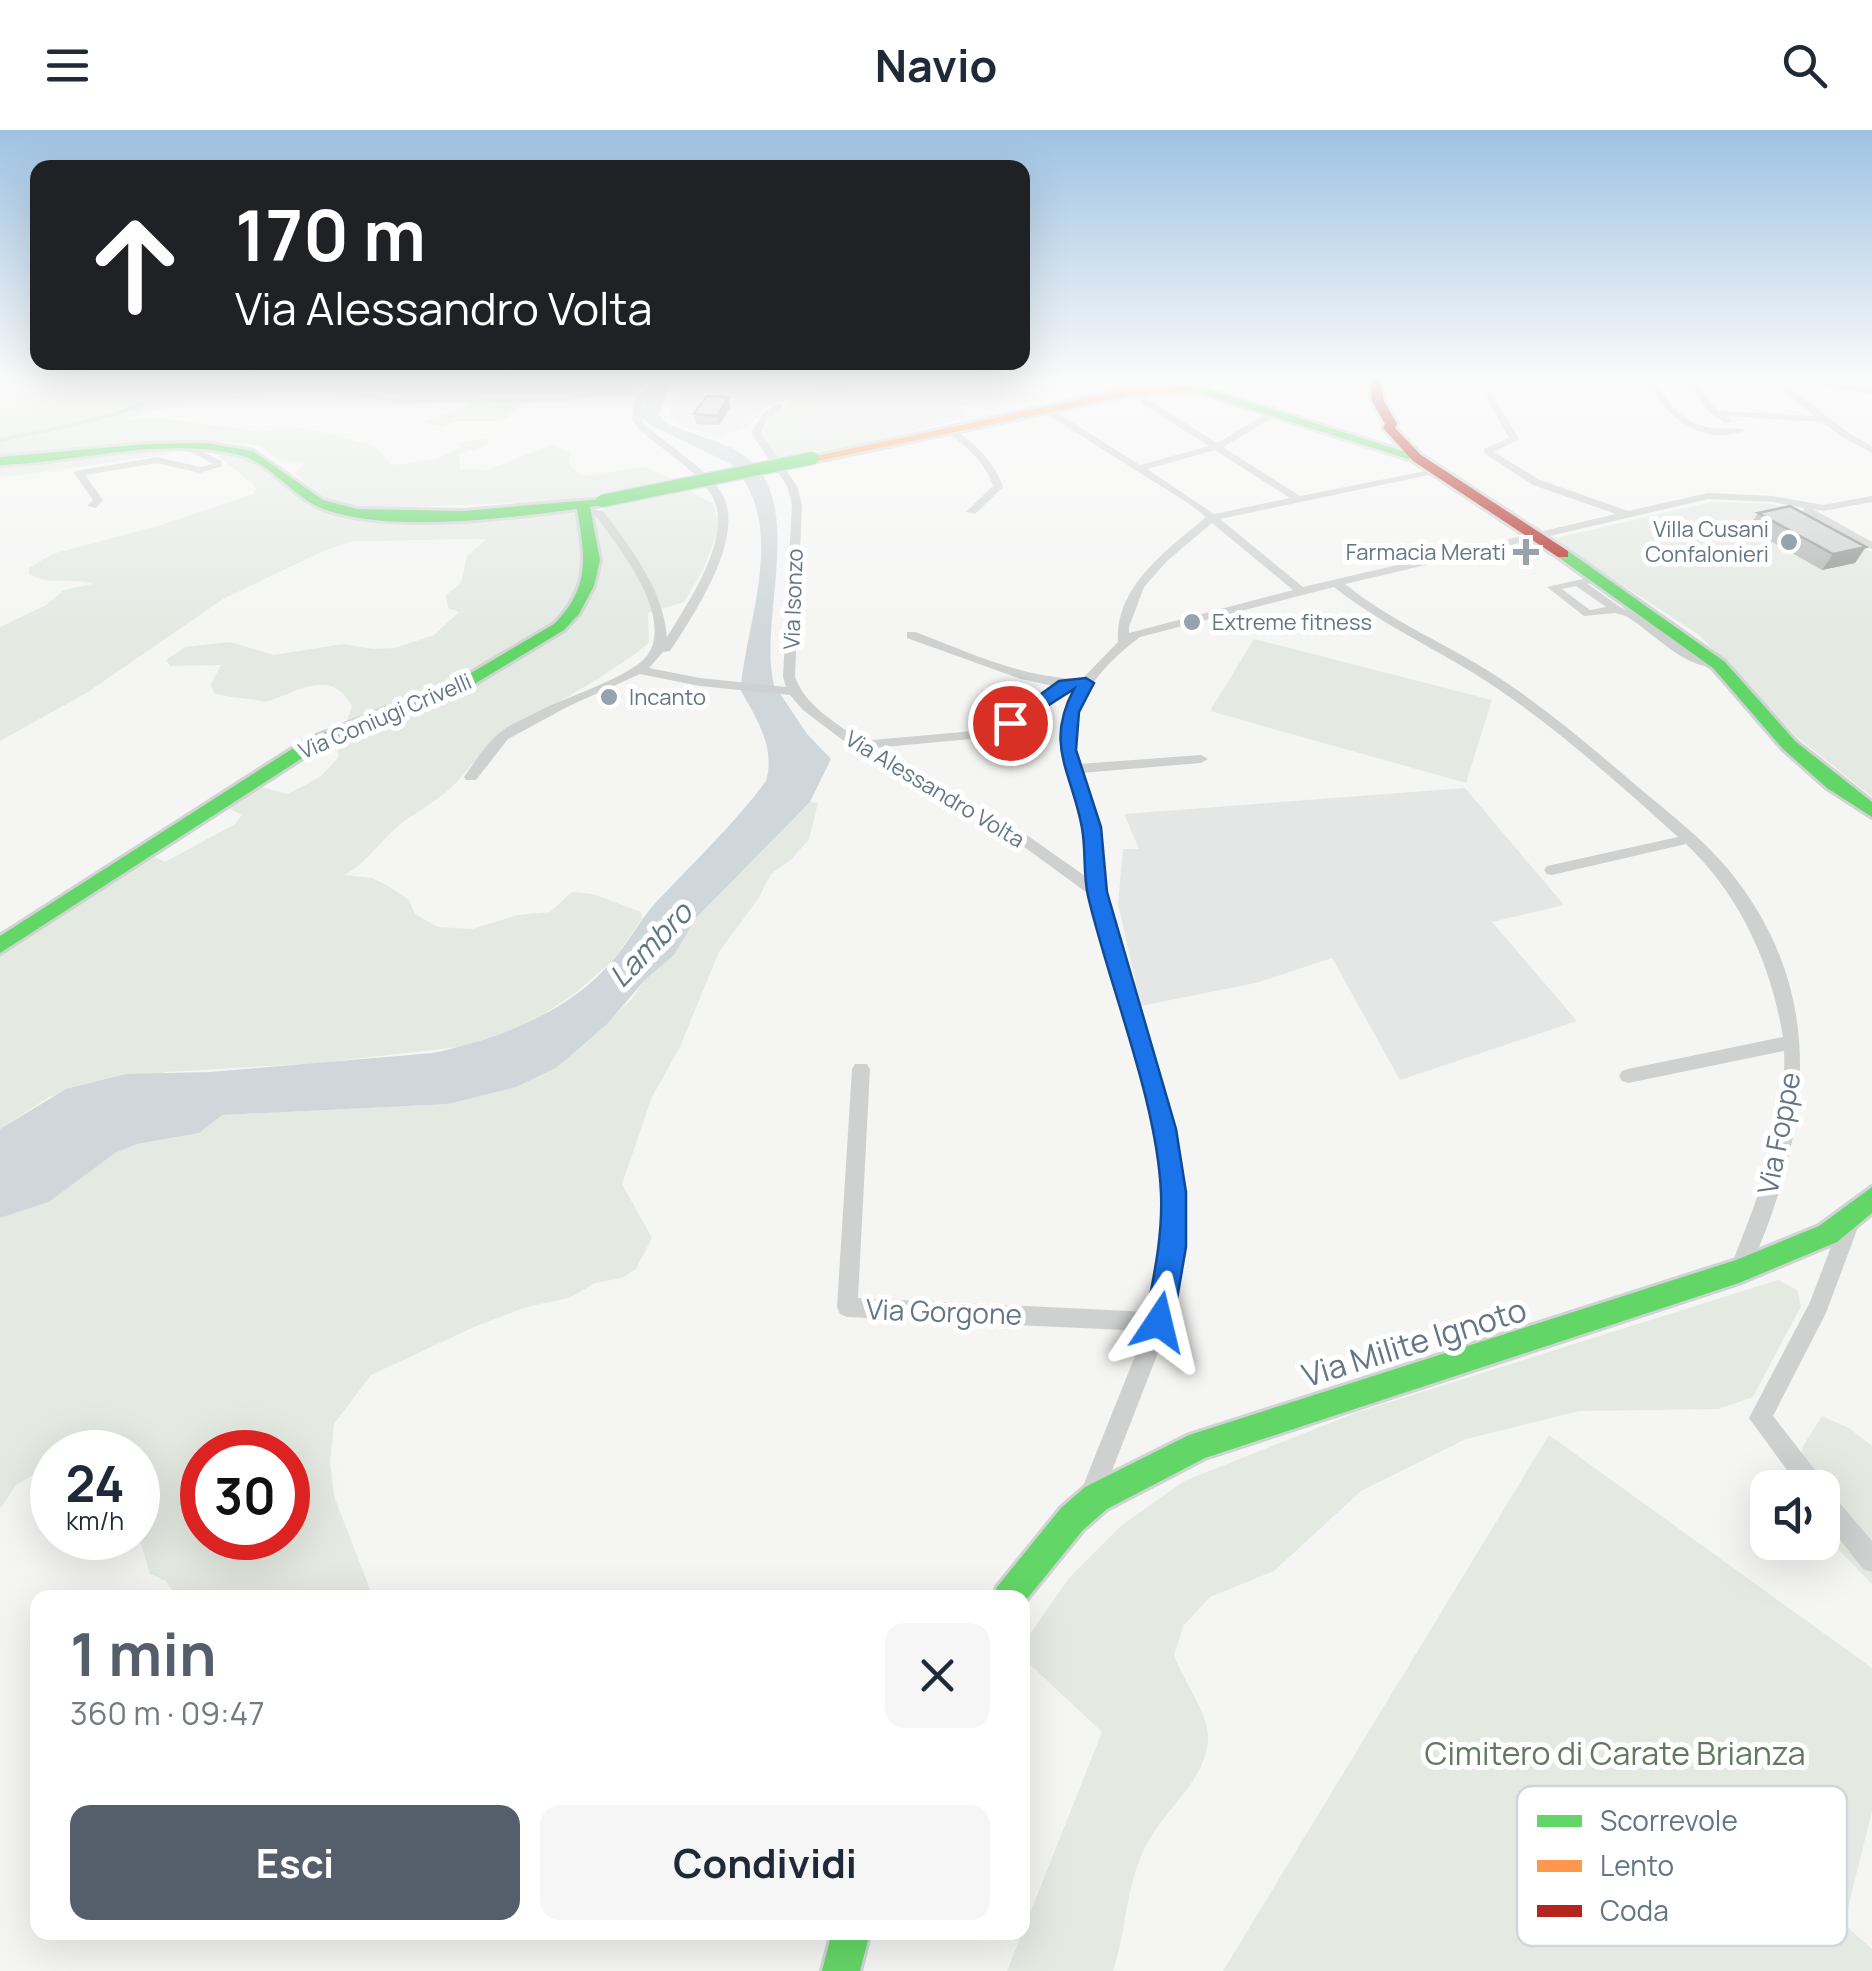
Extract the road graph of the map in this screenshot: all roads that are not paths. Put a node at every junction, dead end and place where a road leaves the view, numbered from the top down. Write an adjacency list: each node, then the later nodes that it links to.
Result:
1 (127, 465): 21 (street)
2 (178, 465): 3 (street)
3 (217, 465)
4 (271, 465): 20 (main road)
5 (684, 465): 33 (street)
6 (778, 465): 38 (street, Via Isonzo)
7 (780, 465): 20 (main road, bridge)
8 (987, 465): 22 (street)
9 (1134, 465): 15 (street)
10 (1150, 465): 15 (street)
11 (1246, 465): 17 (street)
12 (1425, 465): 17 (street)
13 (1429, 465): 25 (main road)
14 (1502, 465): 23 (street)
15 (1139, 468): 24 (street)
16 (1769, 489): 19 (street)
17 (1298, 498): 24 (street)
18 (1872, 499): 19 (street)
19 (1795, 503): 23 (street); 26 (street)
20 (590, 505): 33 (street); 47 (main road, Via Coniugi Crivelli)
21 (92, 506)
22 (971, 512)
23 (1630, 516): 25 (street)
24 (1213, 517): 29 (street); 32 (street)
25 (1538, 538): 27 (main road); 28 (street)
26 (1872, 546)
27 (1589, 580): 30 (street); 30 (street); 34 (main road)
28 (1338, 583): 29 (street); 44 (street, Via Foppe)
29 (1301, 591): 32 (street)
30 (1616, 610): 34 (street)
31 (910, 636): 37 (street)
32 (1124, 642): 36 (street)
33 (657, 650): 35 (street)
34 (1719, 664): 43 (main road)
35 (639, 670): 38 (street); 42 (street)
36 (1086, 683): 37 (street); 41 (street)
37 (1065, 684): 39 (street)
38 (787, 691): 39 (street, Via Alessandro Volta)
39 (858, 745): 46 (street, Via Alessandro Volta)
40 (1201, 759): 41 (street)
41 (1073, 769): 46 (street)
42 (471, 776)
43 (1872, 811)
44 (1688, 839): 45 (street); 48 (street, Via Foppe)
45 (1552, 870)
46 (1097, 892): 54 (street)
47 (0, 946)
48 (1792, 1042): 50 (street); 53 (street, Via Foppe)
49 (861, 1070): 54 (street, Via Gorgone)
50 (1628, 1076)
51 (1872, 1198): 52 (main road, Via Milite Ignoto)
52 (1850, 1219): 53 (main road, Via Milite Ignoto); 55 (street)
53 (1739, 1272): 56 (main road, Via Milite Ignoto)
54 (1159, 1322): 56 (street)
55 (1800, 1470)
56 (1087, 1506): 59 (main road, Via Milite Ignoto)
57 (1840, 1520): 58 (street)
58 (1872, 1560)
59 (1014, 1590)
60 (849, 1940): 61 (main road)
61 (840, 1971)

